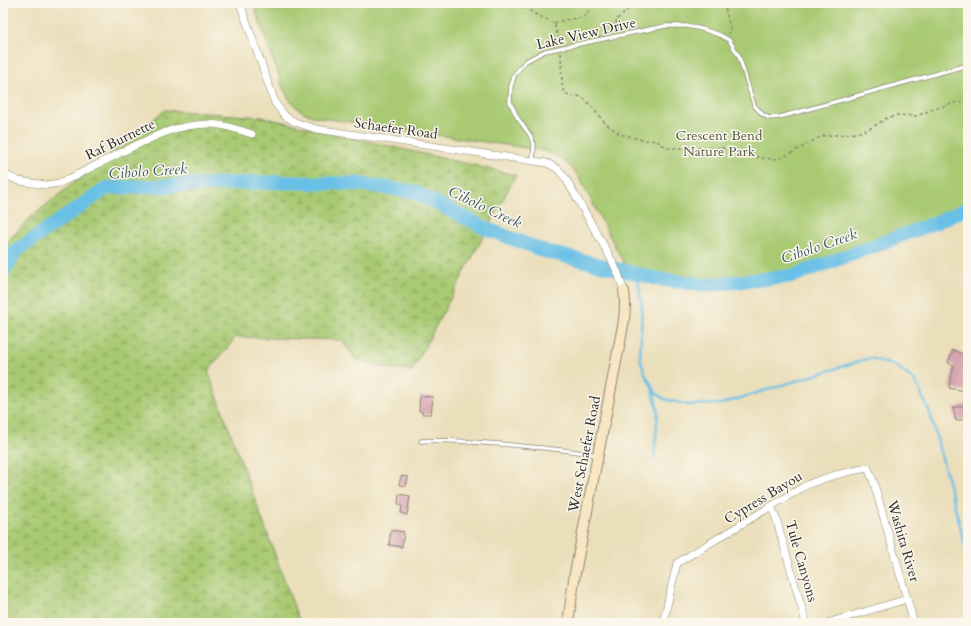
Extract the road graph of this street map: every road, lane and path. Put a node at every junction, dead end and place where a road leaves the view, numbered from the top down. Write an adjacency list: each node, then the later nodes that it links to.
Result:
1 (240, 3): 17 (street, Schaefer Road)
2 (520, 3): 10 (path)
3 (591, 3): 10 (path)
4 (628, 3): 9 (path)
5 (632, 3): 9 (path)
6 (658, 3): 7 (path)
7 (682, 3)
8 (724, 3): 12 (path)
9 (629, 6): 11 (path)
10 (554, 23): 13 (path)
11 (620, 36): 12 (lane, Lake View Drive); 13 (lane, Lake View Drive)
12 (729, 40): 14 (lane)
13 (561, 48): 15 (path); 17 (lane, Lake View Drive)
14 (968, 65)
15 (968, 102)
16 (252, 134): 18 (street, Raf Burnette)
17 (533, 161): 19 (street, Schaefer Road)
18 (3, 174)
19 (624, 291): 21 (street, West Schaefer Road)
20 (421, 441): 21 (lane)
21 (598, 455): 25 (street, West Schaefer Road)
22 (868, 468): 23 (street, Cypress Bayou); 24 (street, Washita River)
23 (771, 506): 26 (street, Cypress Bayou); 27 (street, Tule Canyons)
24 (907, 599): 28 (street); 29 (street, Washita River)
25 (568, 623)
26 (663, 623)
27 (806, 623)
28 (827, 623)
29 (914, 623)

